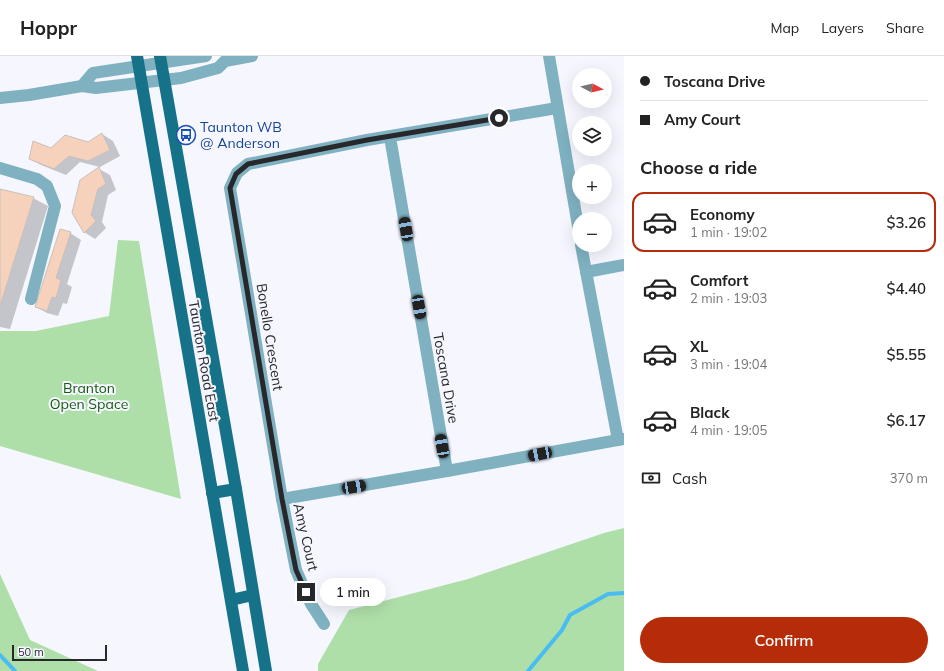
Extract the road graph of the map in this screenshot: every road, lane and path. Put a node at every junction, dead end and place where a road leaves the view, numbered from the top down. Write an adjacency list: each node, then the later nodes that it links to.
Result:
1 (206, 56): 5 (street)
2 (252, 56): 4 (street)
3 (549, 56): 11 (street)
4 (222, 58): 7 (street)
5 (161, 59): 6 (street); 7 (main road, Taunton Road East)
6 (138, 61): 8 (main road, Taunton Road East); 9 (street)
7 (164, 80): 8 (street); 21 (main road, Taunton Road East)
8 (142, 83): 9 (street); 22 (main road, Taunton Road East)
9 (82, 86): 10 (street)
10 (0, 98)
11 (557, 108): 12 (street); 14 (street)
12 (390, 137): 20 (street, Toscana Drive); 23 (street, Bonello Crescent)
13 (0, 168): 18 (street)
14 (575, 212)
15 (582, 252): 17 (street)
16 (624, 265): 17 (street)
17 (586, 272): 19 (street)
18 (31, 298)
19 (621, 440): 20 (street)
20 (447, 471): 23 (street)
21 (236, 488): 22 (main road); 24 (main road, Taunton Road East)
22 (212, 493): 25 (main road, Taunton Road East)
23 (282, 499): 26 (street, Amy Court)
24 (253, 595): 25 (main road); 28 (main road, Taunton Road East)
25 (231, 600): 27 (main road, Taunton Road East)
26 (324, 624)
27 (243, 671)
28 (266, 671)

